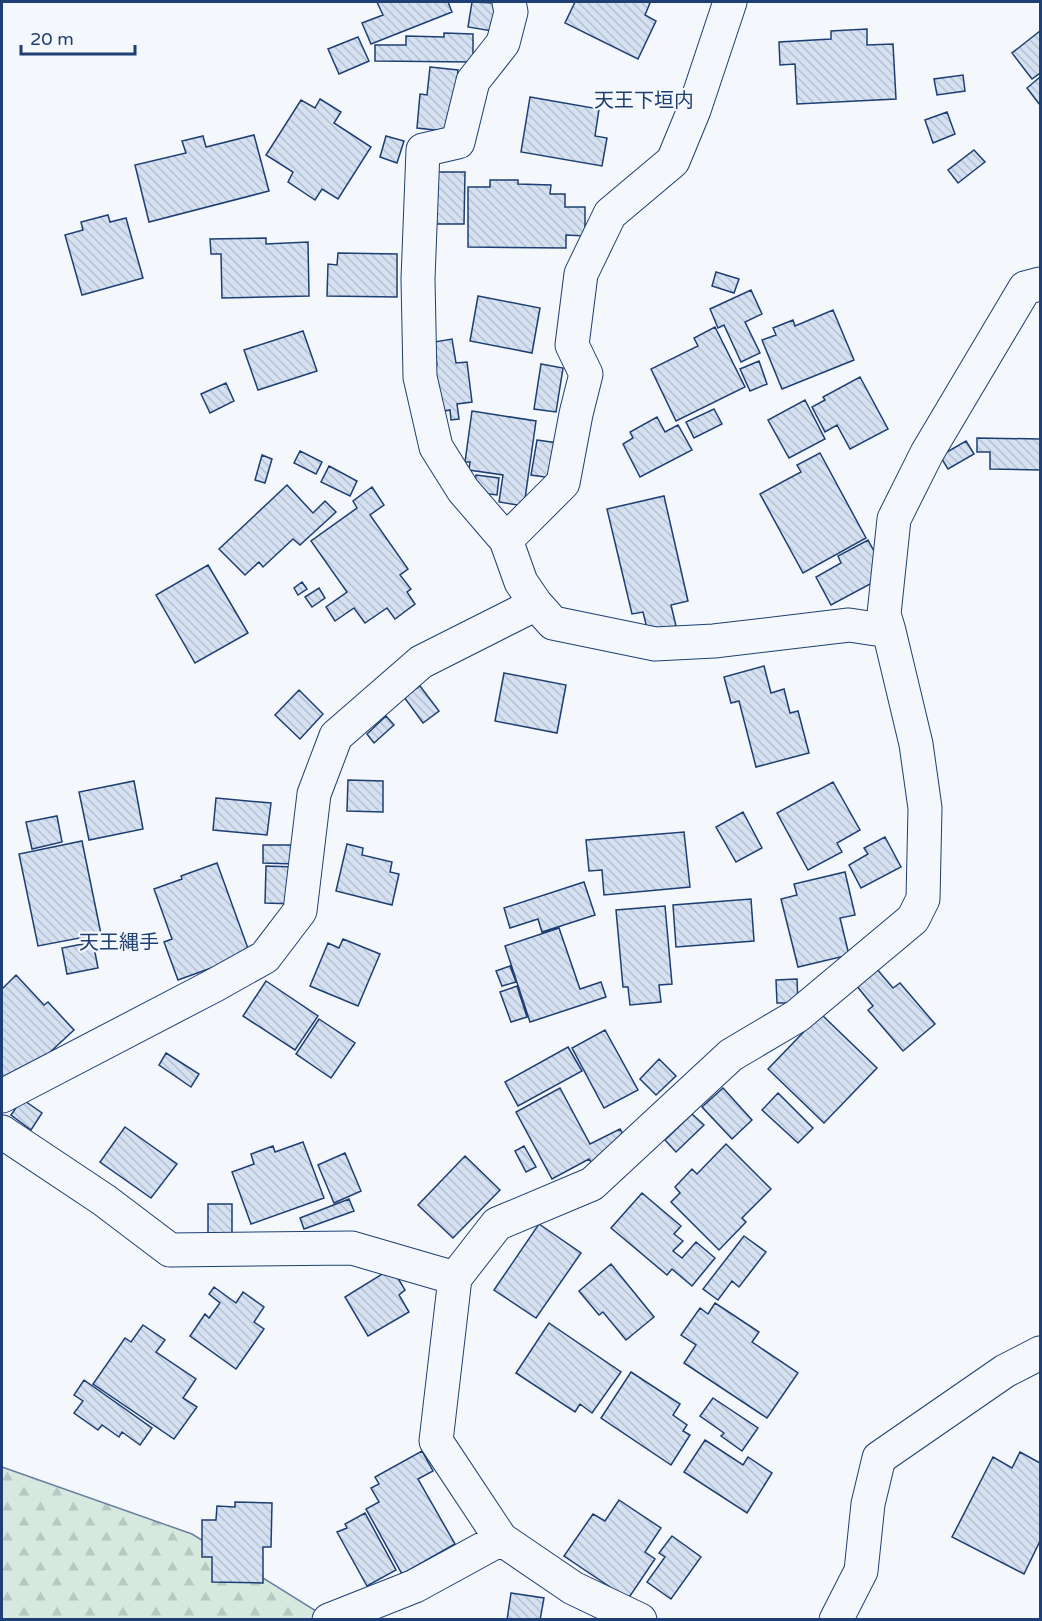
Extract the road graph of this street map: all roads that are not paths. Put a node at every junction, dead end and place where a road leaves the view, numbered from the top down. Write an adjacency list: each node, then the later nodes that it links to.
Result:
1 (509, 2): 4 (street)
2 (730, 2): 4 (street)
3 (1041, 284): 6 (street)
4 (506, 540): 5 (street)
5 (536, 604): 6 (street); 7 (street)
6 (890, 631): 9 (street)
7 (2, 1096)
8 (2, 1132): 9 (street)
9 (454, 1278): 11 (street)
10 (1041, 1353): 14 (street)
11 (501, 1539): 12 (street); 13 (street)
12 (329, 1620)
13 (640, 1620)
14 (836, 1620)

